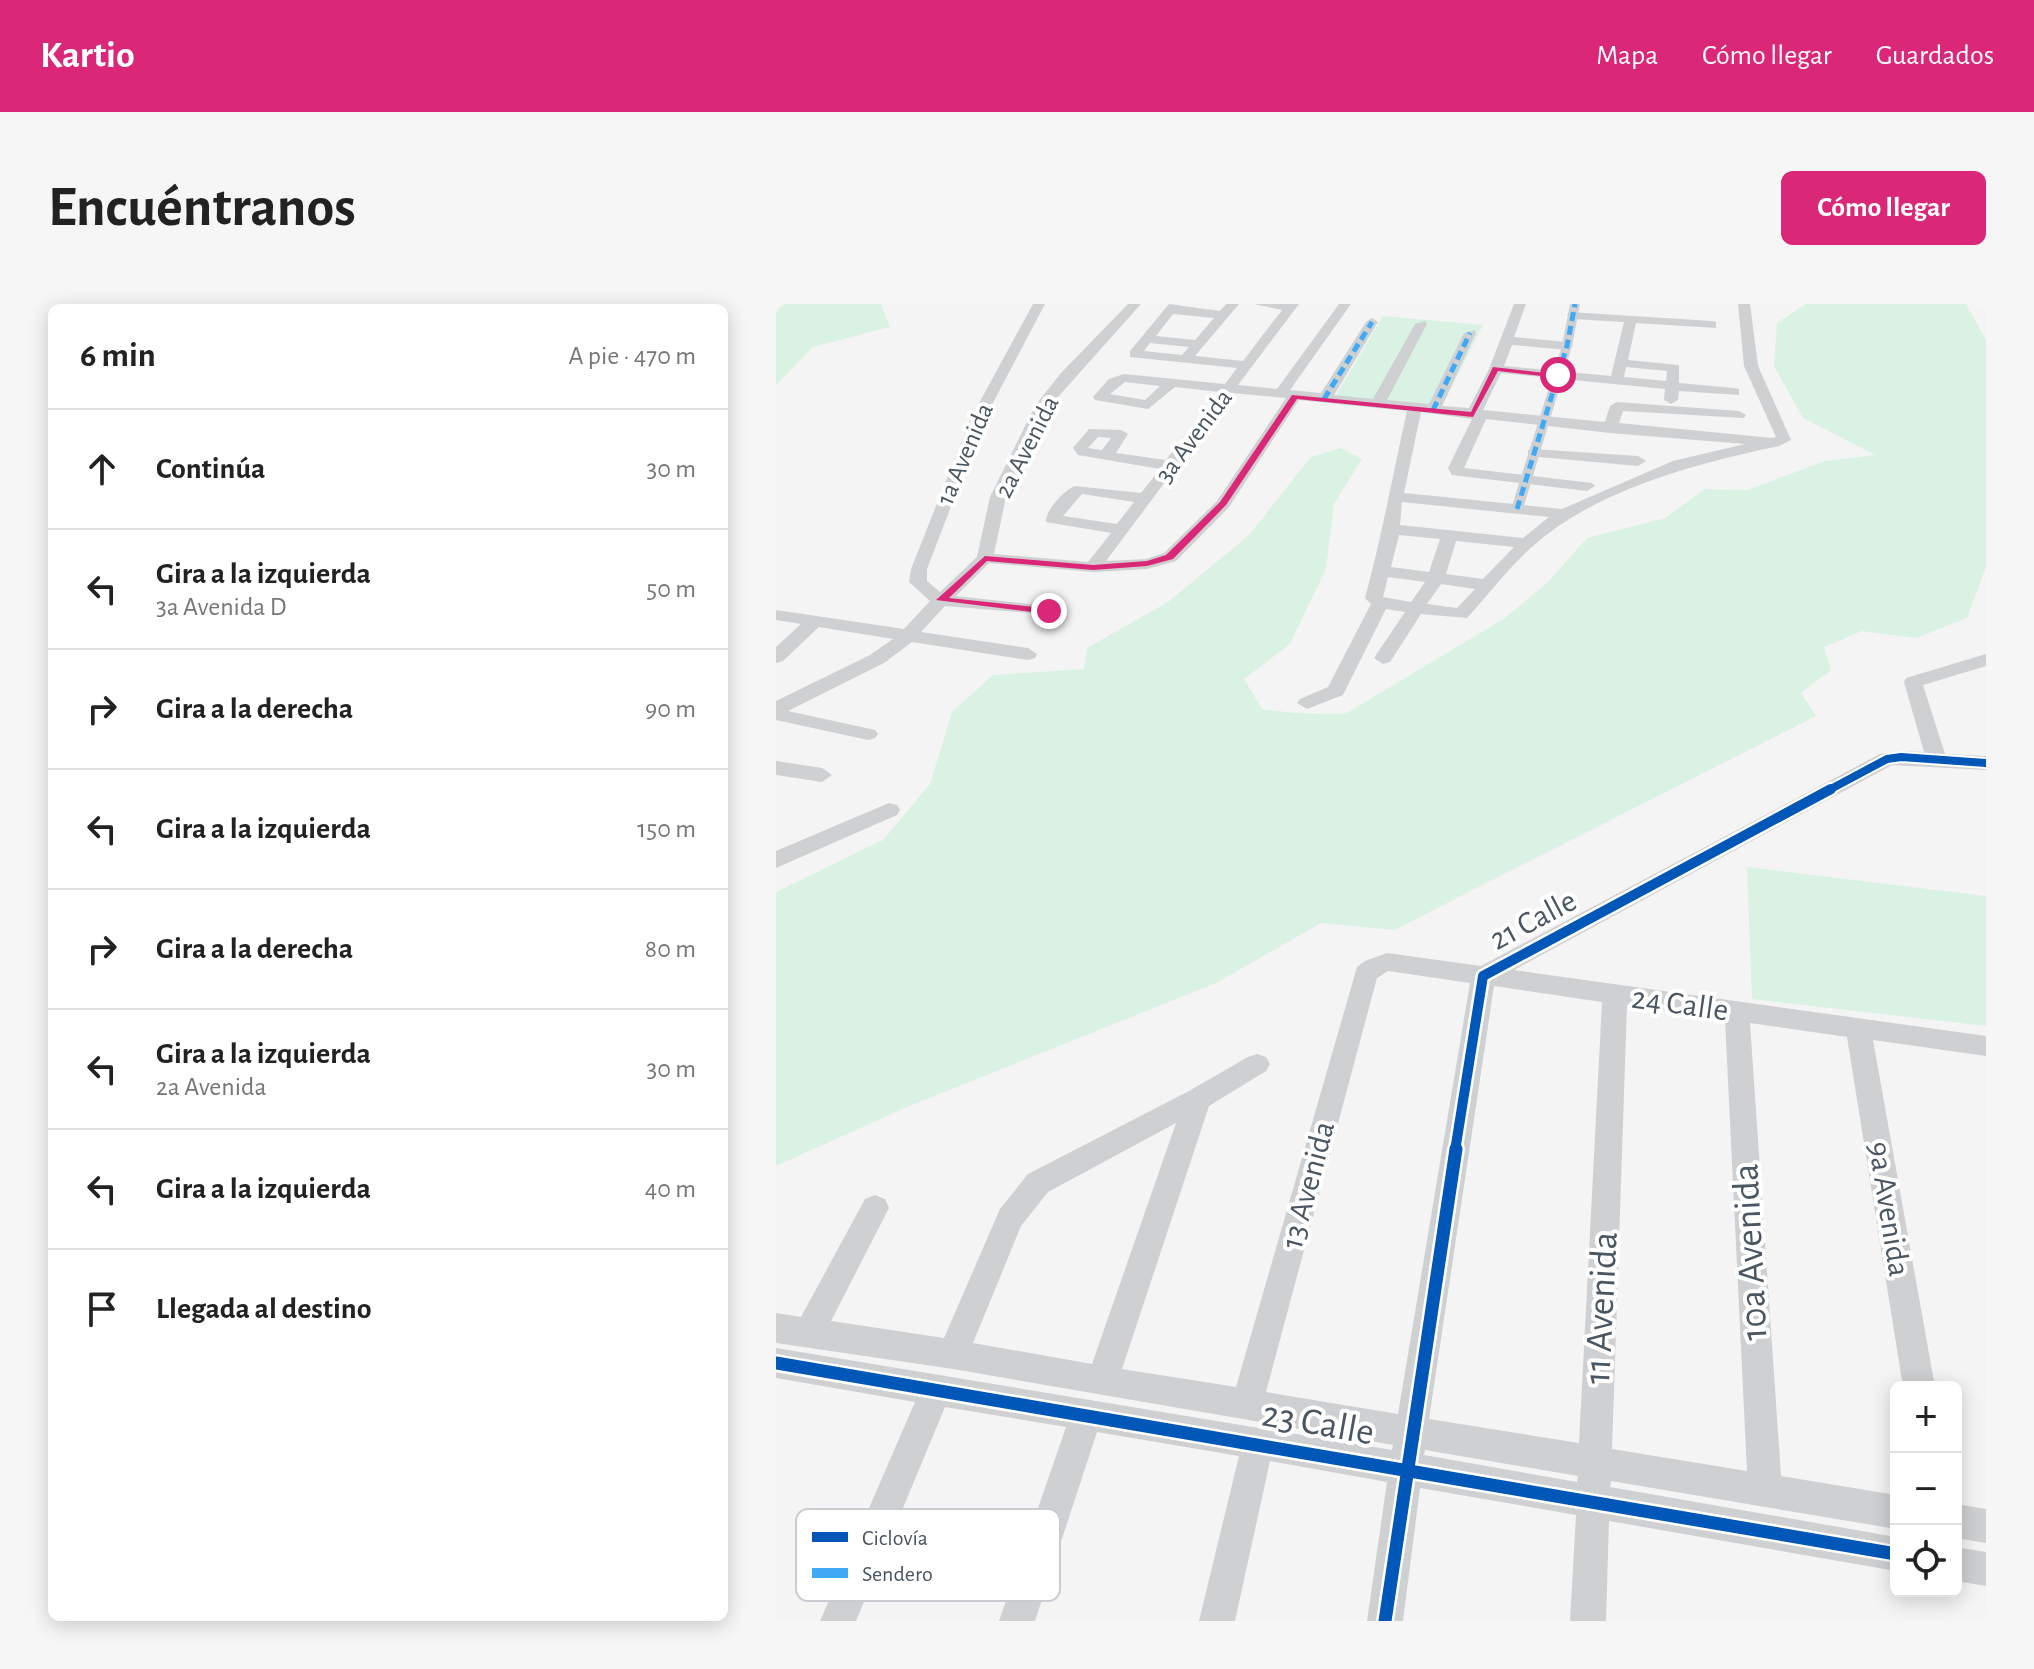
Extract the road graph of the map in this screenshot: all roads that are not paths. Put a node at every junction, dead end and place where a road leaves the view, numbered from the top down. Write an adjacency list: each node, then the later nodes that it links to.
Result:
1 (1039, 304): 65 (street, 1a Avenida)
2 (1135, 304): 60 (street, 2a Avenida)
3 (1233, 304): 11 (street)
4 (1260, 304): 8 (street)
5 (1345, 304): 34 (street)
6 (1520, 304): 21 (street)
7 (1744, 304): 44 (street)
8 (1292, 305): 26 (street, 3a Avenida)
9 (1173, 307): 11 (street); 20 (street)
10 (1574, 310): 16 (street); 23 (street)
11 (1224, 315): 22 (street)
12 (1372, 322): 35 (street)
13 (1685, 323): 15 (street); 16 (street); 19 (street)
14 (1421, 324): 36 (street)
15 (1712, 325)
16 (1629, 326): 18 (street); 25 (street)
17 (1470, 333): 37 (street)
18 (1652, 335)
19 (1682, 338)
20 (1146, 339): 22 (street); 24 (street)
21 (1505, 340): 23 (street); 27 (street)
22 (1199, 344): 24 (street)
23 (1567, 346): 28 (street)
24 (1185, 360): 26 (street)
25 (1621, 363): 29 (street); 31 (street)
26 (1247, 365): 32 (street, 3a Avenida)
27 (1496, 369): 28 (street); 39 (street)
28 (1558, 375): 29 (street); 41 (street)
29 (1617, 381): 31 (street)
30 (1170, 384): 32 (street)
31 (1673, 386): 33 (street); 38 (street)
32 (1229, 390): 34 (street); 48 (street, 3a Avenida)
33 (1734, 392)
34 (1287, 396): 35 (street); 61 (street)
35 (1324, 399): 36 (street)
36 (1377, 405): 37 (street)
37 (1424, 409): 39 (street); 51 (street)
38 (1670, 409): 40 (street); 42 (street); 43 (street)
39 (1477, 415): 41 (street); 49 (street)
40 (1739, 415)
41 (1543, 422): 42 (street); 45 (street)
42 (1610, 429): 43 (street)
43 (1667, 434): 44 (street)
44 (1774, 443): 55 (street)
45 (1533, 453): 47 (street); 49 (street)
46 (1105, 457): 48 (street)
47 (1638, 461)
48 (1173, 466): 52 (street, 3a Avenida)
49 (1525, 479): 50 (street); 54 (street)
50 (1587, 486)
51 (1395, 497): 53 (street); 56 (street)
52 (1147, 499): 57 (street, 3a Avenida); 57 (street)
53 (1443, 501): 54 (street); 58 (street)
54 (1517, 509): 55 (street)
55 (1564, 514): 59 (street)
56 (1392, 529): 58 (street); 62 (street)
57 (1124, 530): 61 (street, 3a Avenida)
58 (1441, 534): 59 (street); 63 (street)
59 (1526, 543): 64 (street)
60 (985, 558): 61 (street); 65 (street)
61 (1093, 567)
62 (1382, 571): 63 (street); 66 (street)
63 (1436, 578): 64 (street); 67 (street)
64 (1487, 585): 67 (street)
65 (941, 600): 68 (street); 71 (street)
66 (1380, 603): 67 (street); 76 (street)
67 (1413, 609): 74 (street)
68 (1049, 611)
69 (776, 615): 70 (street)
70 (814, 622): 71 (street); 73 (street)
71 (908, 636): 72 (street); 77 (street)
72 (1028, 654)
73 (776, 657)
74 (1383, 658)
75 (1986, 660): 79 (street)
76 (1307, 703)
77 (776, 712): 78 (street)
78 (868, 734)
79 (1936, 759): 80 (street); 86 (street, 21 Calle)
80 (1986, 763)
81 (776, 768): 82 (street)
82 (822, 775)
83 (889, 810): 84 (street)
84 (776, 860)
85 (1374, 967): 86 (street, 24 Calle); 101 (street, 13 Avenida)
86 (1483, 976): 87 (street, 24 Calle); 103 (street, 21 Calle)
87 (1615, 995): 88 (street, 24 Calle); 105 (street, 11 Avenida)
88 (1737, 1013): 89 (street, 24 Calle); 107 (street, 10a Avenida)
89 (1859, 1030): 90 (street, 24 Calle); 99 (street, 9a Avenida)
90 (1986, 1046)
91 (1257, 1064): 92 (street)
92 (1198, 1099): 96 (street); 98 (street)
93 (875, 1208): 95 (street)
94 (776, 1328): 95 (street, 23 Calle)
95 (808, 1334): 96 (street, 23 Calle)
96 (953, 1354): 98 (street, 23 Calle)
97 (779, 1370): 100 (street, 23 Calle)
98 (1102, 1381): 101 (street, 23 Calle)
99 (1918, 1381)
100 (936, 1390): 102 (street, 23 Calle); 109 (street)
101 (1247, 1405): 103 (street, 23 Calle)
102 (1087, 1414): 104 (street, 23 Calle); 110 (street)
103 (1411, 1432): 105 (street, 23 Calle); 106 (street, 21 Calle)
104 (1258, 1443): 106 (street, 23 Calle); 121 (street)
105 (1595, 1462): 107 (street, 23 Calle); 108 (street, 11 Avenida)
106 (1405, 1470): 108 (street, 23 Calle); 122 (street, 21 Calle)
107 (1765, 1491): 111 (street, 23 Calle)
108 (1593, 1503): 114 (street, 23 Calle); 123 (street, 11 Avenida)
109 (886, 1509)
110 (1055, 1509)
111 (1890, 1511)
112 (1962, 1522): 113 (street)
113 (1986, 1526)
114 (1890, 1553)
115 (1962, 1565): 116 (street)
116 (1986, 1569)
117 (846, 1601): 119 (street)
118 (1024, 1601): 120 (street)
119 (838, 1621)
120 (1017, 1621)
121 (1217, 1621)
122 (1385, 1621)
123 (1588, 1621)

